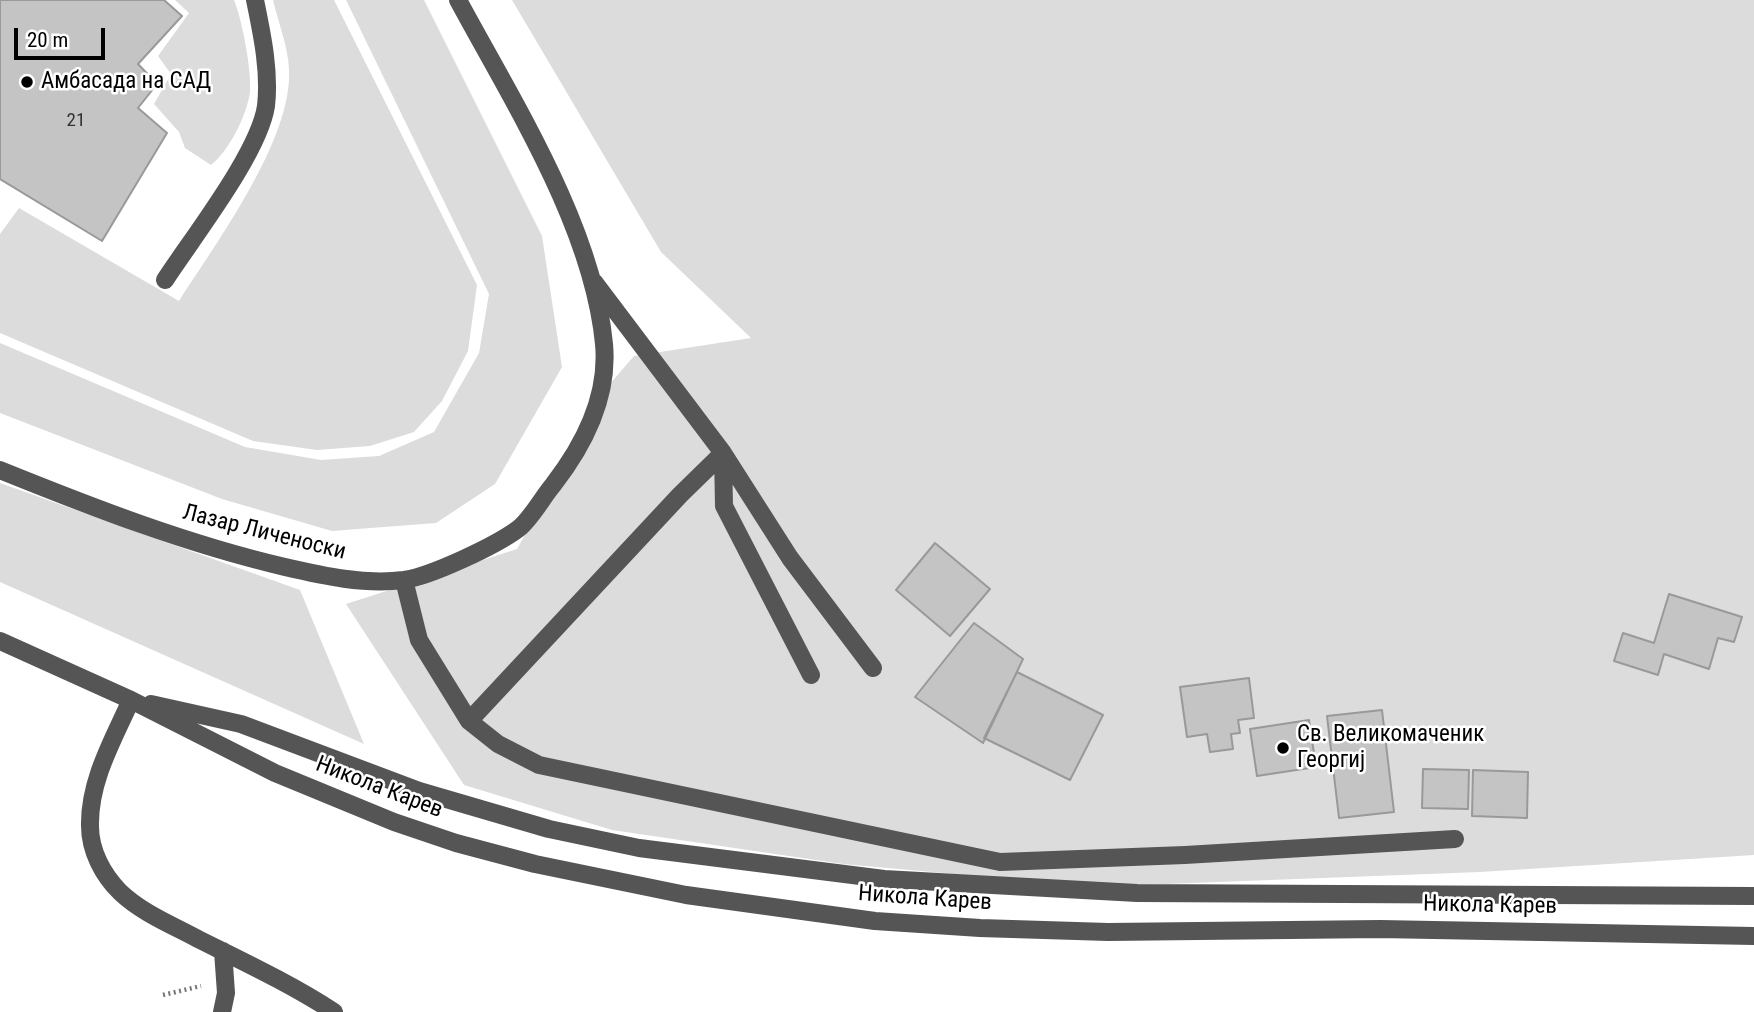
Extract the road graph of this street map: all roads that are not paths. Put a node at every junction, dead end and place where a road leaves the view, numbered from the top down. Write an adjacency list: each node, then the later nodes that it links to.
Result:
1 (255, 0): 4 (street)
2 (458, 0): 3 (street, Лазар Личеноски)
3 (590, 276): 5 (street); 7 (street, Лазар Личеноски)
4 (165, 280)
5 (723, 453): 9 (street); 10 (street); 12 (street)
6 (0, 470): 7 (street, Лазар Личеноски)
7 (404, 580): 12 (street)
8 (0, 641): 11 (street, Никола Карев)
9 (873, 668)
10 (811, 675)
11 (131, 700): 14 (street, Никола Карев); 15 (street, Никола Карев); 16 (street)
12 (469, 721): 13 (street)
13 (1455, 839)
14 (1754, 896)
15 (1754, 936)
16 (223, 951): 17 (street); 18 (street)
17 (222, 1012)
18 (334, 1012)

